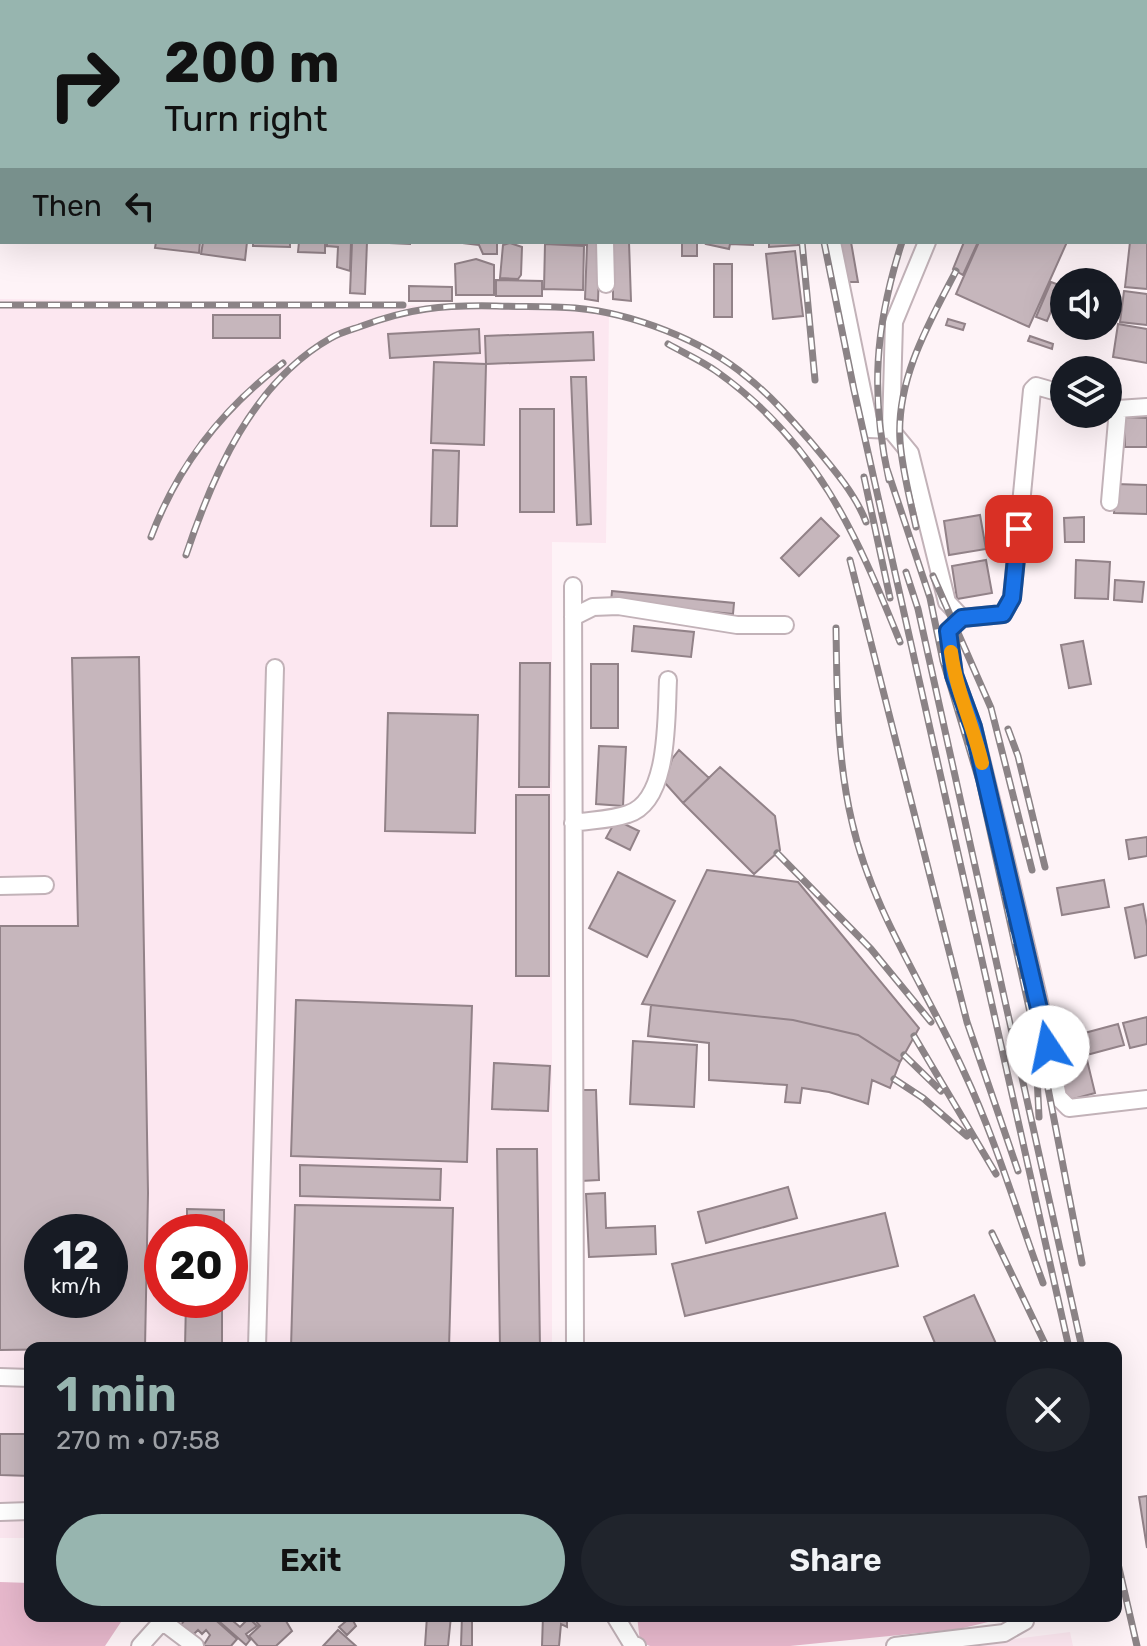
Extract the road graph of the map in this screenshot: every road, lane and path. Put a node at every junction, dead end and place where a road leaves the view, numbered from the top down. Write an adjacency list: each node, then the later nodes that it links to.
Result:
1 (605, 244): 4 (street)
2 (832, 244): 9 (street)
3 (926, 244): 9 (street)
4 (606, 284)
5 (1050, 390): 13 (street)
6 (1147, 407): 7 (street)
7 (1122, 408)
8 (1112, 428): 10 (street)
9 (891, 430): 13 (street)
10 (1110, 502)
11 (573, 586): 12 (street)
12 (573, 617): 14 (street); 17 (street)
13 (962, 618): 20 (street)
14 (785, 625)
15 (275, 668): 21 (street)
16 (668, 680): 17 (street)
17 (573, 823): 22 (street)
18 (45, 885): 19 (street)
19 (0, 886)
20 (1147, 1099)
21 (257, 1342)
22 (575, 1342)
23 (0, 1377): 24 (street)
24 (24, 1378)
25 (24, 1511): 26 (street)
26 (0, 1512)
27 (162, 1622): 31 (street)
28 (168, 1622): 32 (street)
29 (619, 1622): 33 (street)
30 (1023, 1622): 34 (street)
31 (140, 1646)
32 (195, 1646)
33 (637, 1646)
34 (895, 1646)

